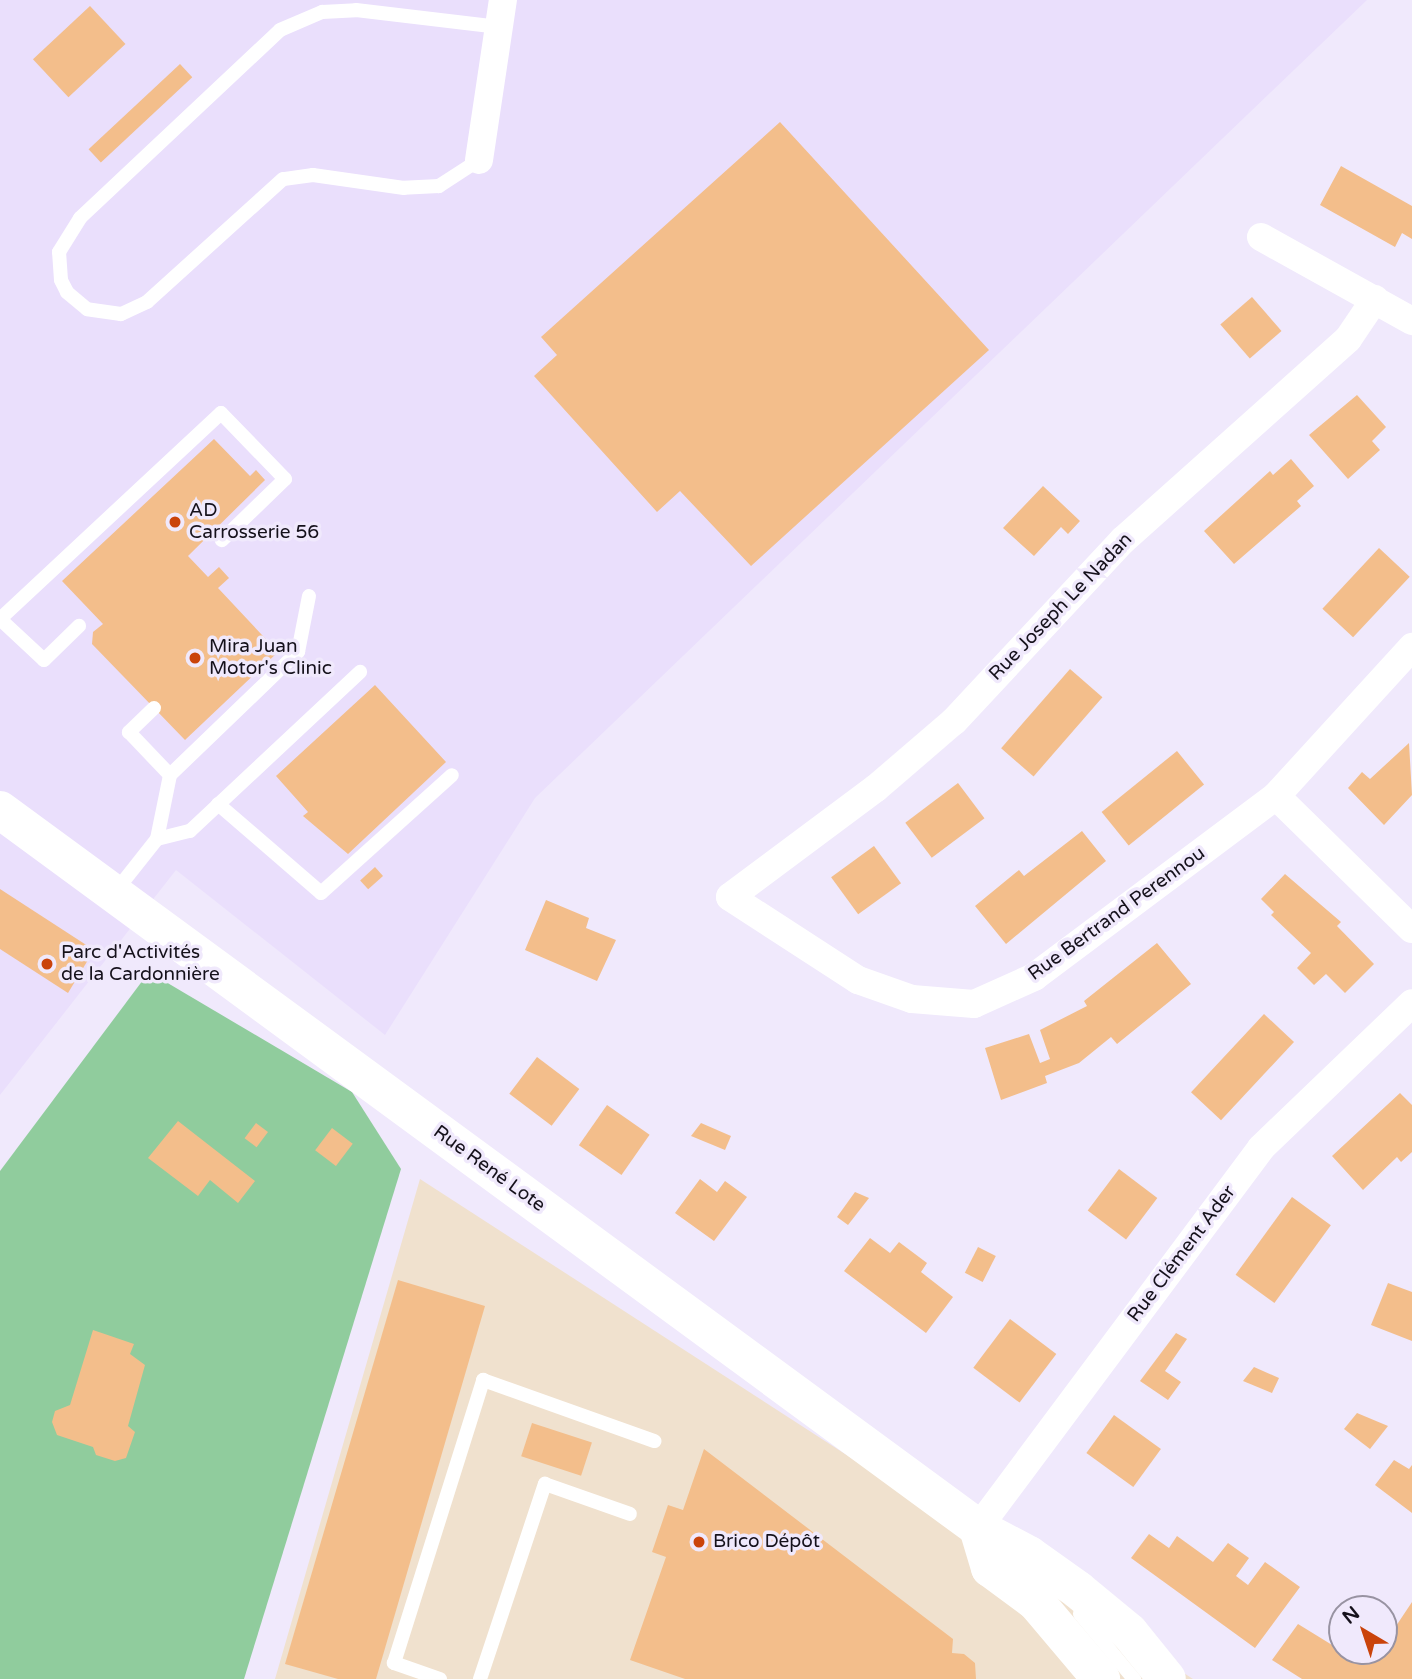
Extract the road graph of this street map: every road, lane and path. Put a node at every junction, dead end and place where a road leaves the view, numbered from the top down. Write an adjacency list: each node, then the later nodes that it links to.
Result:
1 (501, 14): 2 (street); 2 (lane)
2 (479, 160)
3 (1261, 237): 4 (street)
4 (1375, 299): 5 (street); 20 (street, Rue Joseph Le Nadan)
5 (1412, 321)
6 (222, 540): 8 (lane)
7 (309, 596): 13 (lane)
8 (0, 619): 9 (lane)
9 (79, 626)
10 (1412, 647): 15 (street, Rue Bertrand Perennou)
11 (360, 672): 16 (lane)
12 (154, 708): 13 (lane)
13 (170, 775): 18 (lane)
14 (452, 775): 16 (lane)
15 (1276, 796): 20 (street, Rue Bertrand Perennou); 21 (street)
16 (218, 804): 18 (lane)
17 (0, 810): 19 (main road, Rue René Lote)
18 (157, 839): 19 (lane)
19 (114, 894): 25 (main road, Rue René Lote)
20 (730, 897)
21 (1412, 929)
22 (1412, 1003): 25 (street, Rue Clément Ader)
23 (654, 1441): 28 (lane)
24 (630, 1514): 29 (lane)
25 (978, 1528): 26 (lane); 30 (main road); 32 (main road, Rue René Lote)
26 (1051, 1591)
27 (1071, 1607): 31 (lane)
28 (440, 1679)
29 (480, 1679)
30 (1101, 1679)
31 (1134, 1679)
32 (1167, 1679)

